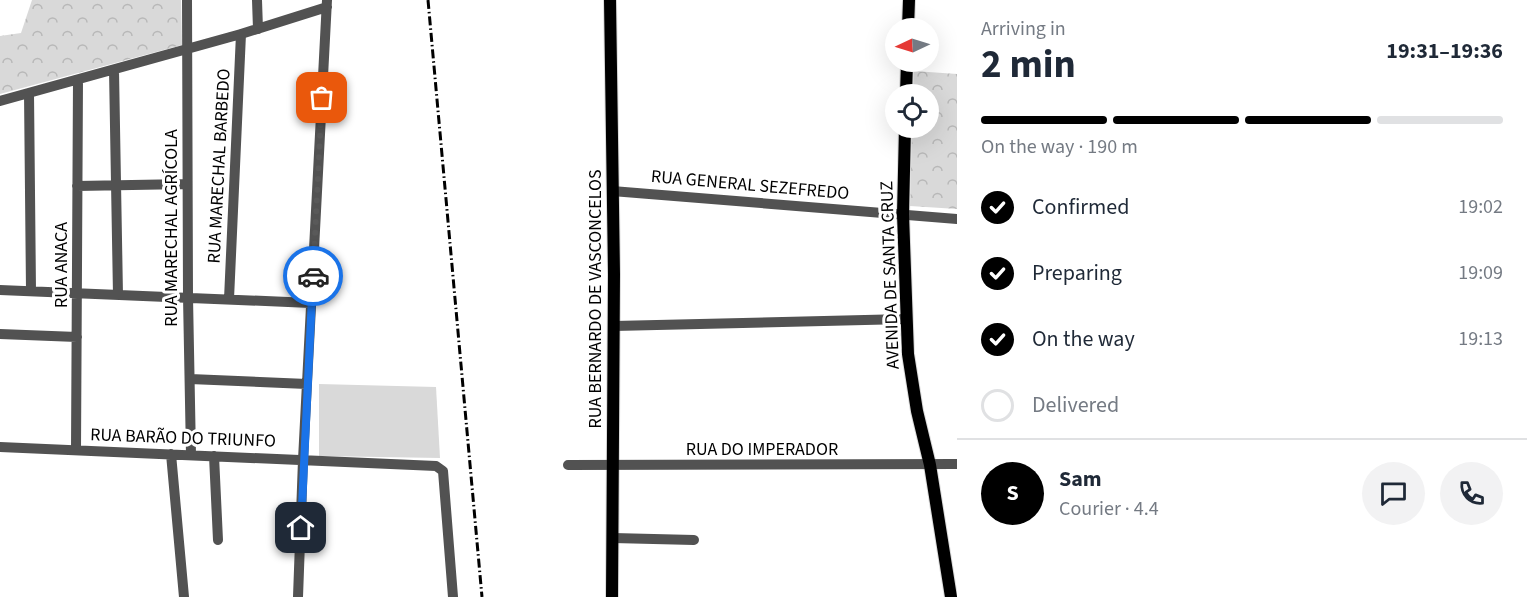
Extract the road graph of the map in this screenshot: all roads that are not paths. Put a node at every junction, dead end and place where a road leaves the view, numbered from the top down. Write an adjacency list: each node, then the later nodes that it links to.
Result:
1 (187, 0): 9 (street, RUA MARECHAL AGRÍCOLA)
2 (257, 0): 7 (street)
3 (609, 0): 18 (main road, RUA BERNARDO DE VASCONCELOS)
4 (909, 0): 6 (main road)
5 (327, 4): 7 (street, RUA MARECHAL BARBEDO); 27 (street)
6 (908, 18)
7 (258, 29): 8 (street, RUA MARECHAL BARBEDO)
8 (241, 34): 9 (street, RUA MARECHAL BARBEDO); 26 (street, RUA MARECHAL BARBEDO)
9 (188, 49): 10 (street, RUA MARECHAL BARBEDO); 15 (street, RUA MARECHAL AGRÍCOLA)
10 (114, 70): 11 (street, RUA MARECHAL BARBEDO); 16 (street)
11 (78, 80): 12 (street, RUA MARECHAL BARBEDO); 17 (street, RUA ANACA)
12 (29, 93): 13 (street, RUA MARECHAL BARBEDO); 22 (street)
13 (0, 101)
14 (905, 138): 19 (main road, AVENIDA DE SANTA CRUZ)
15 (187, 184): 16 (street); 25 (street, RUA MARECHAL AGRÍCOLA)
16 (116, 185): 17 (street); 24 (street)
17 (77, 186): 23 (street, RUA ANACA)
18 (612, 191): 19 (street, RUA GENERAL SEZEFREDO); 29 (main road, RUA BERNARDO DE VASCONCELOS)
19 (903, 214): 20 (street, RUA GENERAL SEZEFREDO); 28 (main road, AVENIDA DE SANTA CRUZ)
20 (957, 219)
21 (0, 290): 22 (street)
22 (31, 291): 23 (street)
23 (77, 292): 24 (street); 31 (street, RUA ANACA)
24 (118, 294): 25 (street)
25 (188, 297): 26 (street); 32 (street, RUA MARECHAL AGRÍCOLA)
26 (229, 299): 27 (street)
27 (311, 303): 33 (street)
28 (906, 319): 29 (street); 43 (main road, AVENIDA DE SANTA CRUZ)
29 (614, 326): 42 (main road, RUA BERNARDO DE VASCONCELOS)
30 (0, 333): 31 (street)
31 (77, 336): 35 (street, RUA ANACA)
32 (189, 380): 33 (street); 37 (street, RUA MARECHAL AGRÍCOLA)
33 (307, 384): 39 (street)
34 (0, 447): 35 (street, RUA BARÃO DO TRIUNFO)
35 (76, 450): 36 (street, RUA BARÃO DO TRIUNFO)
36 (171, 454): 37 (street, RUA BARÃO DO TRIUNFO); 47 (street)
37 (191, 455): 38 (street, RUA BARÃO DO TRIUNFO)
38 (214, 456): 39 (street, RUA BARÃO DO TRIUNFO); 45 (street)
39 (303, 460): 48 (street); 49 (street, RUA BARÃO DO TRIUNFO)
40 (957, 464): 43 (street, RUA DO IMPERADOR)
41 (568, 465): 42 (street, RUA DO IMPERADOR)
42 (614, 465): 43 (street, RUA DO IMPERADOR); 44 (main road, RUA BERNARDO DE VASCONCELOS)
43 (930, 465): 51 (main road, AVENIDA DE SANTA CRUZ)
44 (613, 538): 46 (street); 50 (main road, RUA BERNARDO DE VASCONCELOS)
45 (218, 540)
46 (694, 540)
47 (184, 597)
48 (298, 597)
49 (453, 597)
50 (612, 597)
51 (951, 597)

